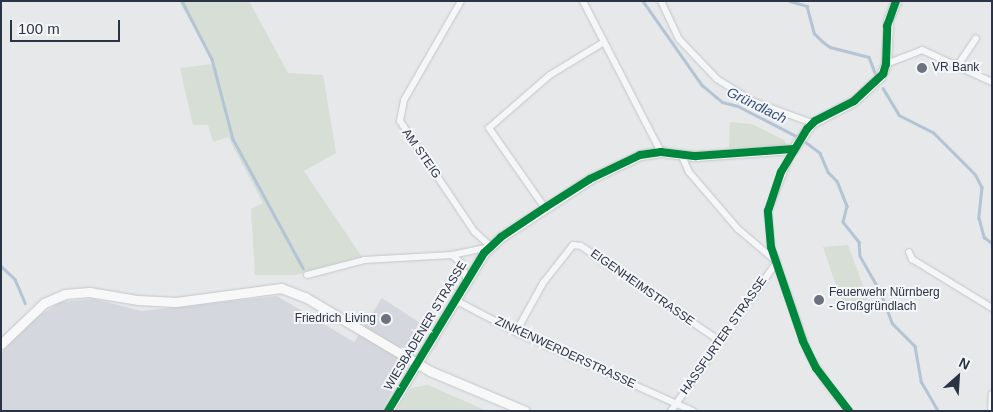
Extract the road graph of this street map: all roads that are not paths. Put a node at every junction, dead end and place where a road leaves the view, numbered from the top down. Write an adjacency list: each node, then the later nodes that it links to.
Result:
1 (461, 1): 16 (street, AM STEIG)
2 (583, 1): 6 (street)
3 (661, 1): 10 (street)
4 (892, 4): 7 (street)
5 (976, 38): 8 (street)
6 (604, 42): 12 (street); 14 (street)
7 (886, 64): 8 (street); 10 (street)
8 (958, 65): 9 (street)
9 (992, 82)
10 (809, 126): 11 (street)
11 (794, 148): 13 (street); 15 (street)
12 (661, 152): 13 (street); 14 (street)
13 (682, 156): 18 (street)
14 (544, 208): 16 (street)
15 (772, 247): 18 (street); 20 (street)
16 (487, 250): 19 (street); 22 (street, WIESBADENER STRASSE)
17 (909, 252): 24 (street)
18 (763, 253): 20 (street)
19 (452, 255): 21 (street); 22 (street)
20 (776, 262): 26 (street, HASSFURTER STRASSE); 35 (street)
21 (307, 275)
22 (467, 280): 23 (street, WIESBADENER STRASSE)
23 (455, 300): 25 (street, ZINKENWERDERSTRASSE); 28 (street, WIESBADENER STRASSE)
24 (992, 308)
25 (516, 332): 26 (street, EIGENHEIMSTRASSE); 30 (street, ZINKENWERDERSTRASSE)
26 (721, 342): 30 (street, HASSFURTER STRASSE)
27 (1, 344): 28 (street)
28 (416, 364): 31 (street, WIESBADENER STRASSE); 32 (street)
29 (992, 394): 36 (street)
30 (676, 403): 33 (street, HASSFURTER STRASSE); 34 (street, ZINKENWERDERSTRASSE)
31 (388, 411)
32 (525, 411)
33 (671, 411)
34 (693, 411)
35 (849, 411)
36 (991, 411)

